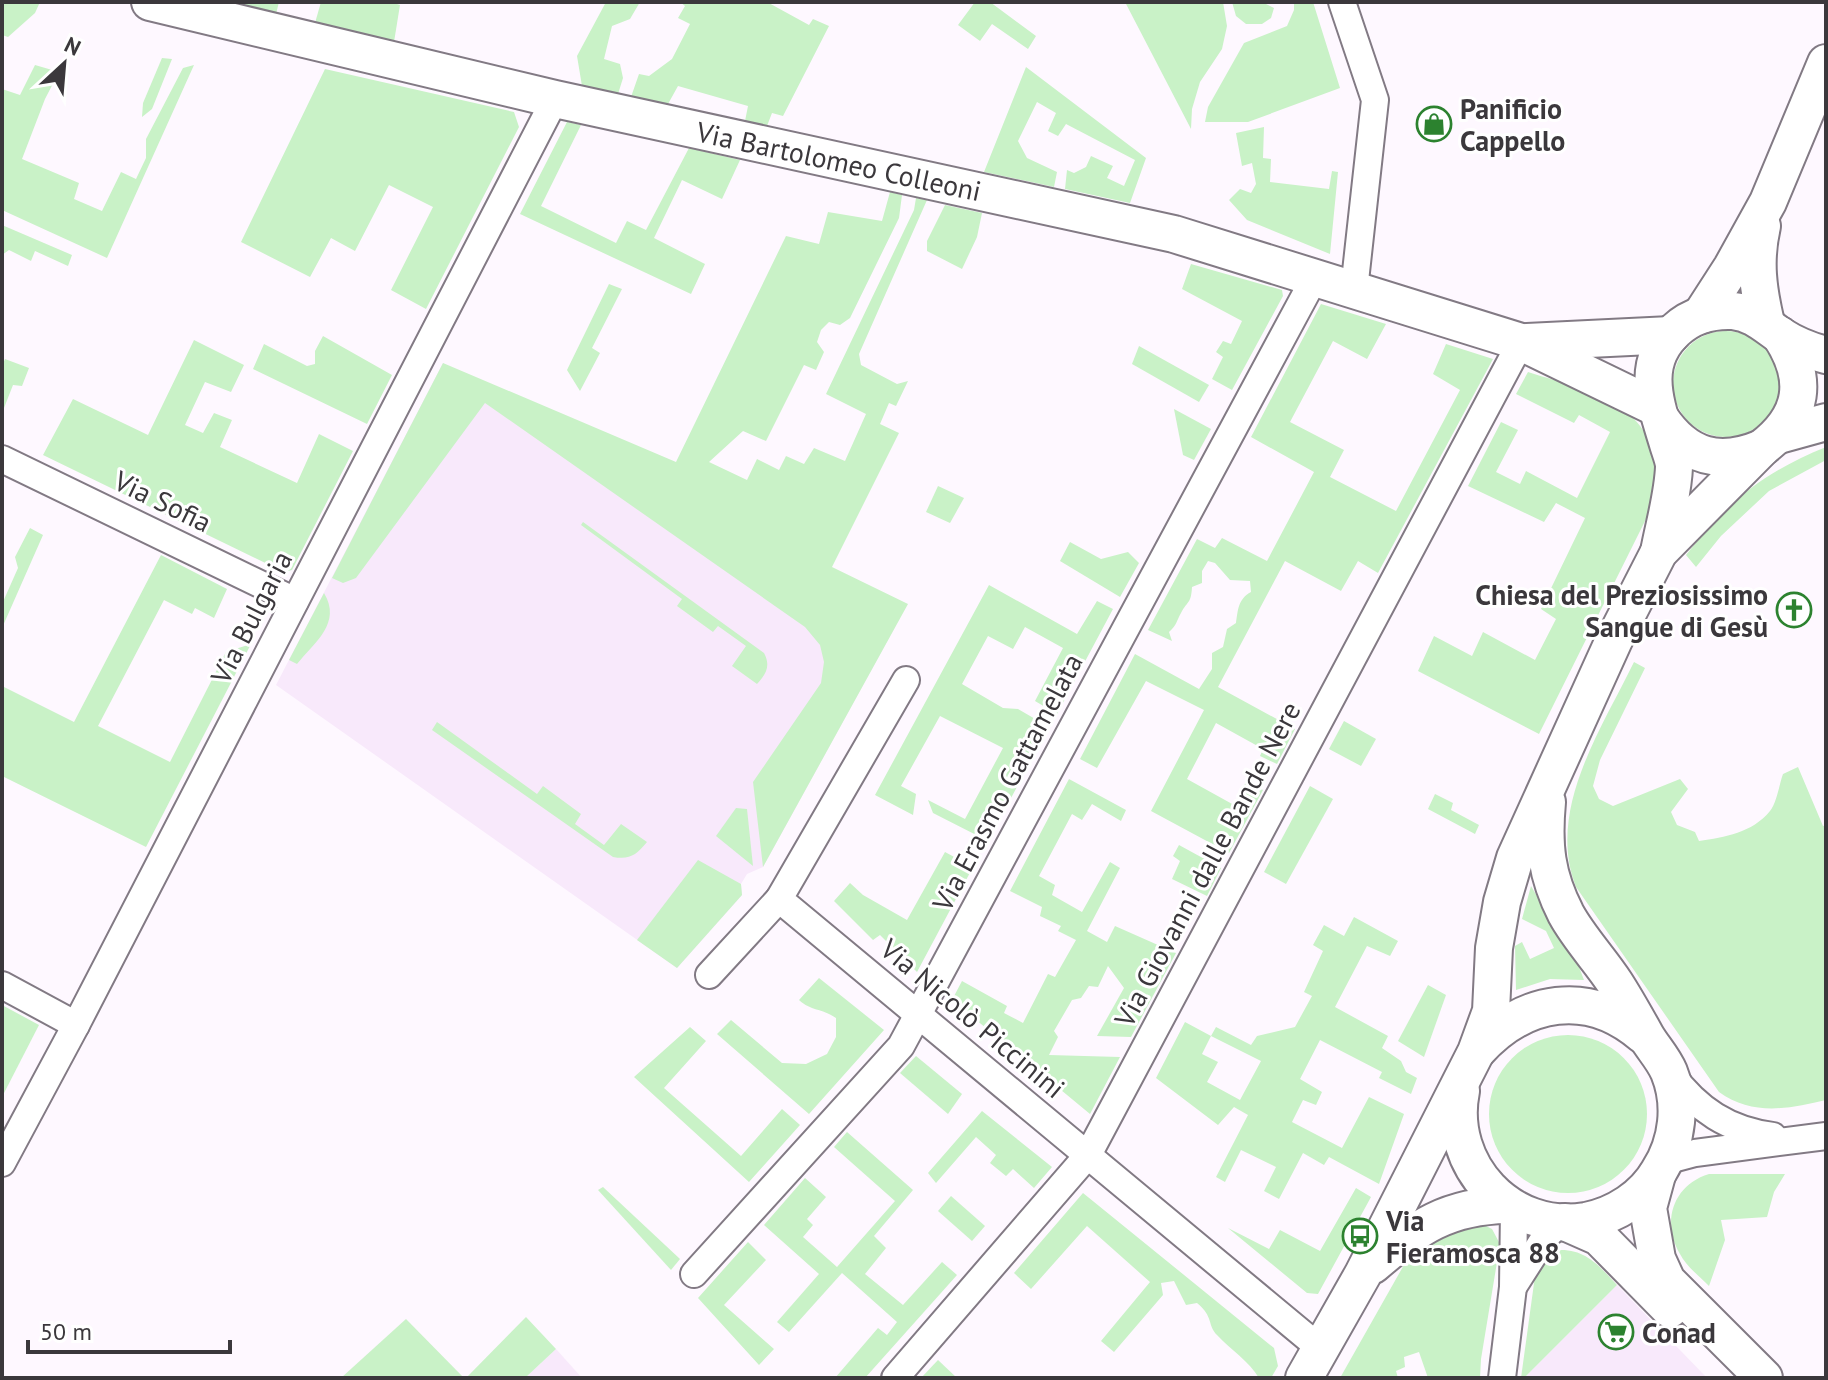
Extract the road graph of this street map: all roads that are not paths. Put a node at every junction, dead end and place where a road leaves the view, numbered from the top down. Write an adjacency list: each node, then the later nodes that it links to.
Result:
1 (150, 2): 4 (main road, Via Bartolomeo Colleoni)
2 (1342, 2): 7 (street)
3 (1826, 63): 5 (main road)
4 (555, 99): 6 (main road, Via Bartolomeo Colleoni); 18 (street, Via Bulgaria)
5 (1768, 202): 8 (main road); 9 (main road)
6 (1315, 277): 7 (main road, Via Bartolomeo Colleoni); 24 (street, Via Erasmo Gattamelata)
7 (1354, 290): 11 (main road, Via Bartolomeo Colleoni)
8 (1701, 315): 9 (main road); 10 (main road)
9 (1773, 329): 12 (main road); 15 (main road)
10 (1671, 335): 11 (main road); 13 (main road)
11 (1521, 342): 13 (main road); 30 (street, Via Giovanni dalle Bande Nere)
12 (1826, 355)
13 (1658, 412): 15 (main road); 17 (main road)
14 (1826, 422): 15 (main road)
15 (1771, 442): 17 (main road)
16 (2, 459): 18 (street, Via Sofia)
17 (1659, 552): 20 (main road)
18 (295, 601): 25 (street, Via Bulgaria)
19 (906, 680): 21 (street)
20 (1550, 777): 26 (main road); 27 (main road)
21 (779, 899): 22 (street); 24 (street, Via Nicolò Piccinini)
22 (709, 975)
23 (2, 985): 25 (street)
24 (919, 1015): 30 (street, Via Nicolò Piccinini); 35 (street, Via Erasmo Gattamelata)
25 (76, 1025): 31 (street, Via Bulgaria)
26 (1648, 1040): 27 (main road); 28 (main road)
27 (1470, 1065): 33 (main road); 36 (main road)
28 (1668, 1071): 29 (street); 32 (main road)
29 (1813, 1138): 32 (street)
30 (1088, 1155): 38 (street, Via Nicolò Piccinini); 39 (street, Via Giovanni dalle Bande Nere)
31 (2, 1163)
32 (1661, 1168): 34 (main road); 42 (main road)
33 (1511, 1207): 34 (main road); 36 (main road); 37 (street)
34 (1563, 1222): 37 (street); 41 (main road)
35 (694, 1274)
36 (1363, 1274): 38 (main road)
37 (1513, 1287): 40 (street)
38 (1313, 1363)
39 (895, 1378)
40 (1502, 1378)
41 (1738, 1378)
42 (1764, 1378)

